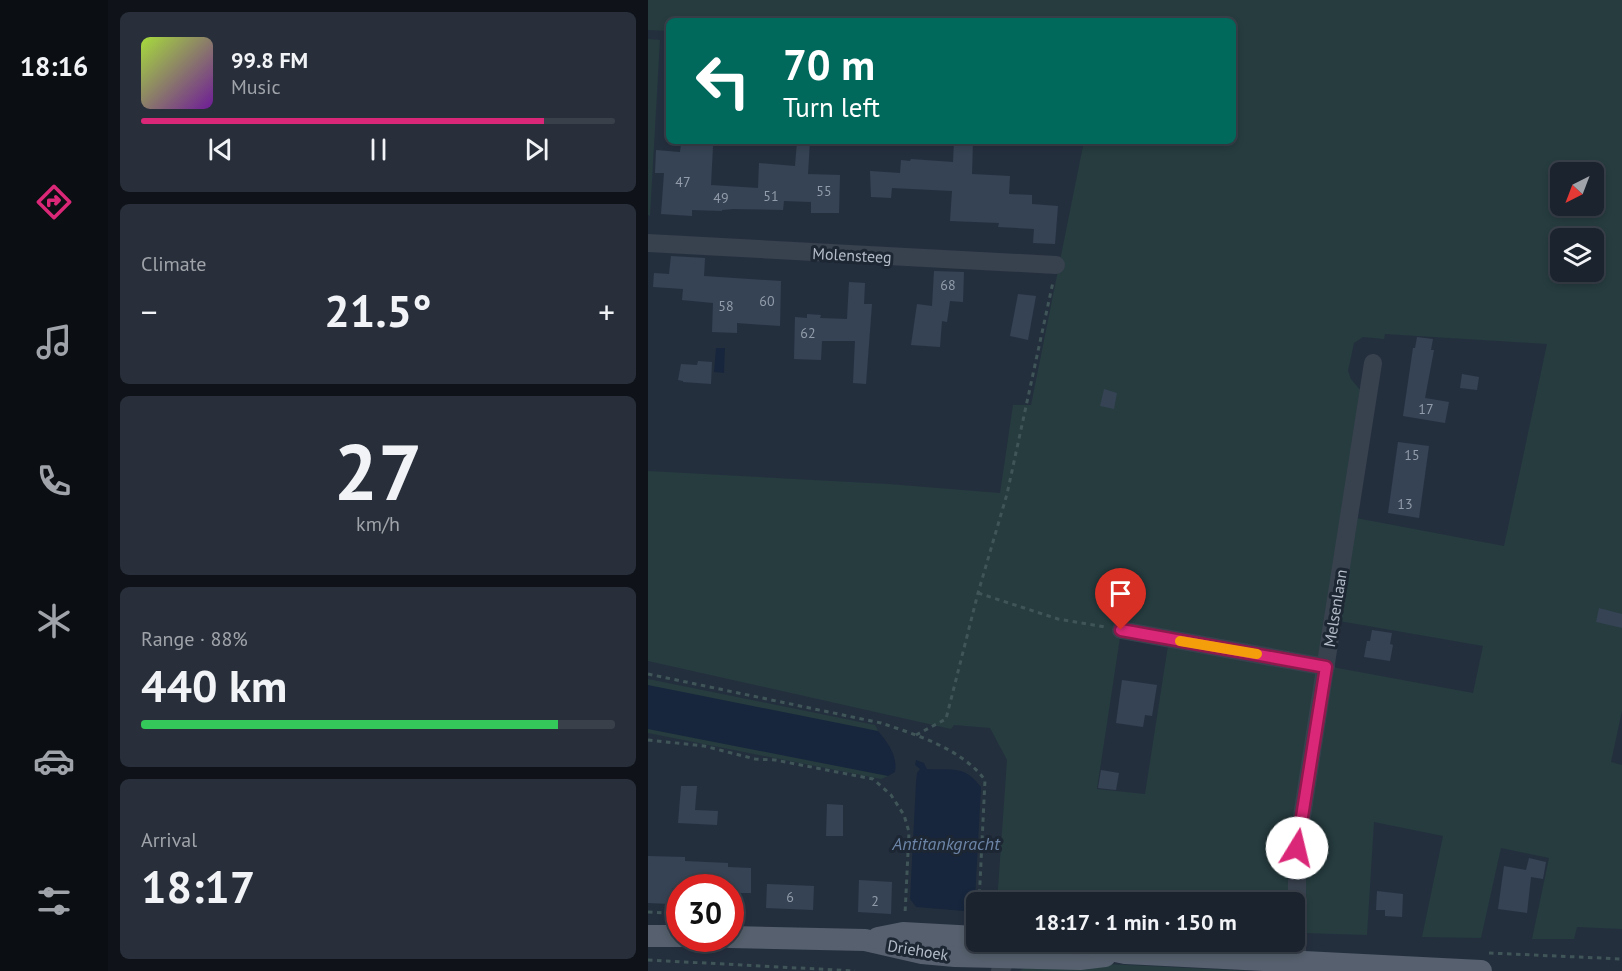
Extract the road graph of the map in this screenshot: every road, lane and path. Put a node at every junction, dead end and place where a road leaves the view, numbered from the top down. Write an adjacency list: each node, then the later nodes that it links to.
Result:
1 (648, 243): 2 (street, Molensteeg)
2 (1056, 266): 4 (path)
3 (1373, 363): 6 (street, Melsenlaan)
4 (978, 593): 5 (path); 8 (path)
5 (1121, 630): 6 (street)
6 (1326, 667): 23 (street, Melsenlaan)
7 (648, 674): 8 (path)
8 (915, 735): 10 (path)
9 (648, 740): 13 (path)
10 (980, 892)
11 (648, 912): 12 (path)
12 (666, 913)
13 (904, 924)
14 (648, 936): 15 (main road)
15 (666, 936)
16 (966, 936): 18 (main road, Driehoek)
17 (744, 937): 18 (main road, Driehoek)
18 (865, 940): 21 (main road, Driehoek)
19 (1120, 952): 20 (main road)
20 (1125, 953): 21 (main road, Driehoek); 23 (main road)
21 (1005, 957)
22 (648, 960): 24 (path)
23 (1297, 961): 25 (main road)
24 (855, 971)
25 (1481, 971)

